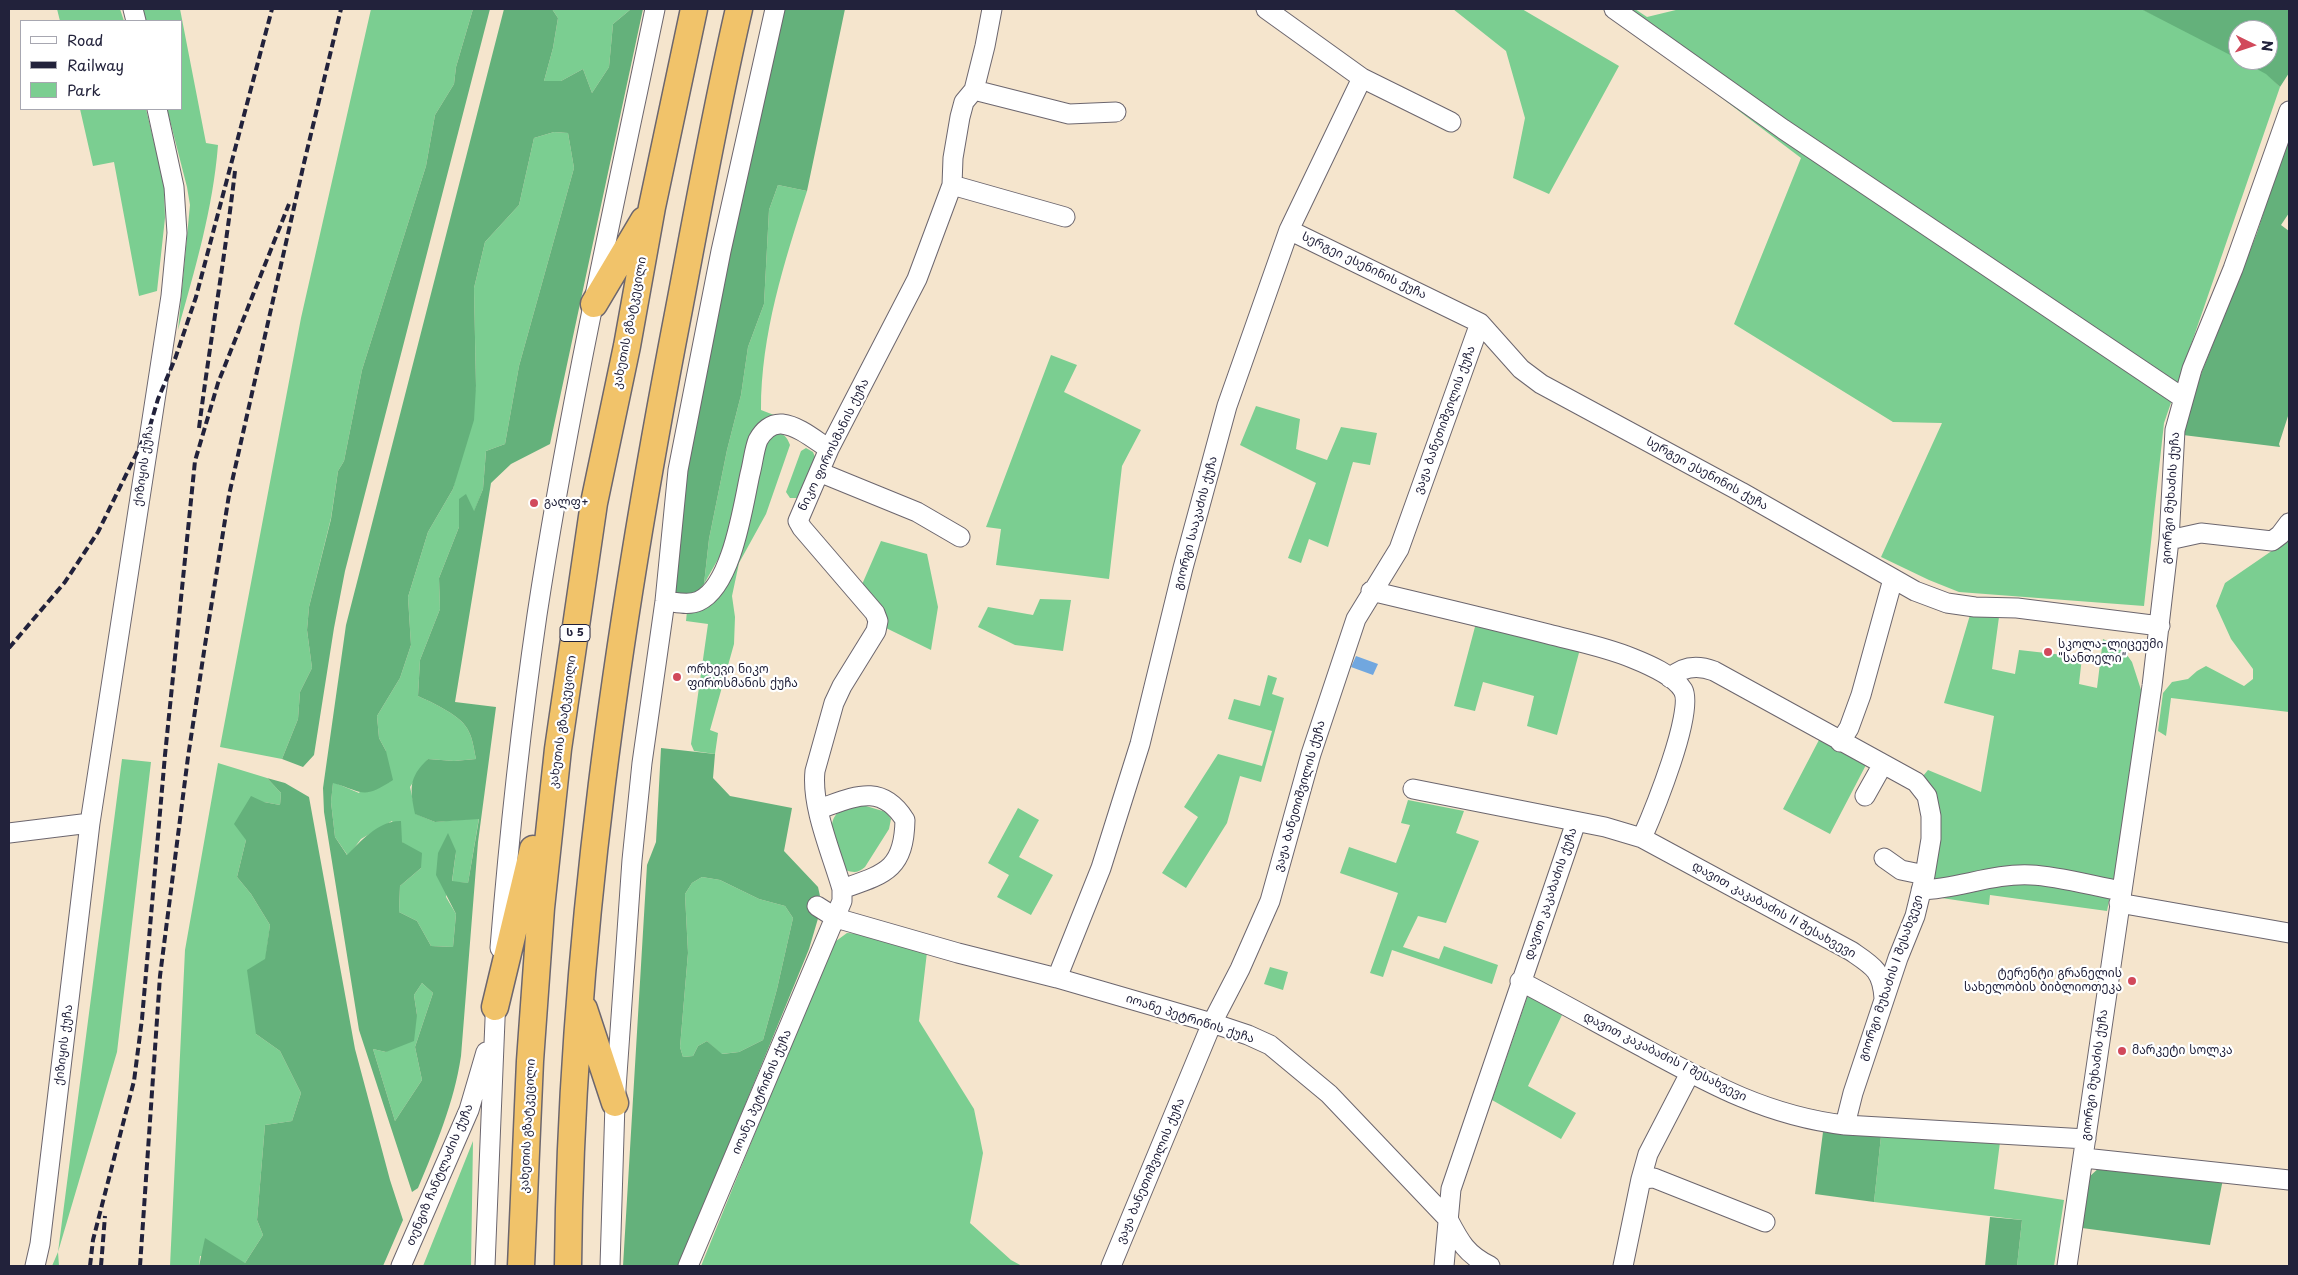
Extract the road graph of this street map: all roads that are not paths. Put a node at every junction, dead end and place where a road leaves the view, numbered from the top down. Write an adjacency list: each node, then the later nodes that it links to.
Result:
1 (655, 9): 18 (street)
2 (694, 9): 15 (highway, კახეთის გზატკეცილი / ს 5)
3 (739, 9): 50 (highway)
4 (775, 9): 28 (street)
5 (992, 9): 9 (street, ნიკო ფიროსმანის ქუჩა)
6 (1266, 9): 8 (street)
7 (1614, 9): 20 (street)
8 (1362, 78): 13 (street); 17 (street, გიორგი სააკაძის ქუჩა)
9 (974, 90): 12 (street); 14 (street, ნიკო ფიროსმანის ქუჩა)
10 (157, 110): 38 (street, ქიზიყის ქუჩა)
11 (2289, 111): 20 (street, გიორგი მუხაძის ქუჩა)
12 (1116, 112)
13 (1451, 122)
14 (952, 185): 16 (street); 21 (street, ნიკო ფიროსმანის ქუჩა)
15 (652, 207): 18 (highway); 32 (highway, კახეთის გზატკეცილი / ს 5)
16 (1065, 217)
17 (1289, 230): 19 (street, სერგეი ესენინის ქუჩა); 48 (street, გიორგი სააკაძის ქუჩა)
18 (594, 304): 52 (street)
19 (1480, 323): 26 (street, სერგეი ესენინის ქუჩა); 27 (street, ვაჟა ბანეთიშვილის ქუჩა)
20 (2183, 398): 25 (street, გიორგი მუხაძის ქუჩა)
21 (829, 449): 22 (street, ნიკო ფიროსმანის ქუჩა); 28 (street)
22 (819, 472): 24 (street); 36 (street, ნიკო ფიროსმანის ქუჩა)
23 (2289, 524): 25 (street)
24 (960, 537)
25 (2169, 540): 29 (street, გიორგი მუხაძის ქუჩა)
26 (1893, 579): 29 (street, სერგეი ესენინის ქუჩა); 31 (street)
27 (1371, 591): 30 (street); 53 (street, ვაჟა ბანეთიშვილის ქუჩა)
28 (665, 601): 55 (street)
29 (2160, 626): 44 (street, გიორგი მუხაძის ქუჩა)
30 (1670, 678): 31 (street, გიორგი მუხაძის I შესახვევი); 40 (street)
31 (1840, 742): 33 (street, გიორგი მუხაძის I შესახვევი)
32 (558, 749): 52 (highway); 66 (highway, კახეთის გზატკეცილი / ს 5)
33 (1883, 764): 35 (street); 42 (street, გიორგი მუხაძის I შესახვევი)
34 (1413, 789): 37 (street)
35 (1864, 796)
36 (819, 809): 43 (street, ნიკო ფიროსმანის ქუჩა); 43 (street)
37 (1576, 822): 40 (street, დავით კაკაბაძის ქუჩა); 49 (street, დავით კაკაბაძის ქუჩა)
38 (90, 823): 39 (street); 63 (street, ქიზიყის ქუჩა)
39 (9, 833)
40 (1642, 838): 51 (street, დავით კაკაბაძის II შესახვევი)
41 (1884, 858): 42 (street)
42 (1923, 883): 44 (street); 51 (street, გიორგი მუხაძის I შესახვევი)
43 (842, 888): 46 (street, ნიკო ფიროსმანის ქუჩა)
44 (2120, 897): 47 (street); 57 (street, გიორგი მუხაძის ქუჩა)
45 (817, 906): 46 (street, იოანე პეტრიწის ქუჩა)
46 (836, 918): 48 (street, იოანე პეტრიწის ქუჩა); 69 (street, იოანე პეტრიწის ქუჩა)
47 (2289, 933)
48 (1057, 978): 53 (street, იოანე პეტრიწის ქუჩა)
49 (1520, 981): 54 (street, დავით კაკაბაძის I შესახვევი); 61 (street, დავით კაკაბაძის ქუჩა)
50 (580, 996): 55 (highway); 67 (highway)
51 (1884, 1000): 56 (street, გიორგი მუხაძის I შესახვევი)
52 (495, 1016): 64 (street, თენგიზ ჩანტლაძის ქუჩა); 65 (street)
53 (1212, 1023): 61 (street, იოანე პეტრიწის ქუჩა); 70 (street, ვაჟა ბანეთიშვილის ქუჩა)
54 (1690, 1073): 56 (street, დავით კაკაბაძის I შესახვევი); 59 (street)
55 (615, 1103): 68 (street)
56 (1844, 1124): 57 (street)
57 (2086, 1139): 58 (street, გიორგი მუხაძის ქუჩა)
58 (2084, 1158): 60 (street, გიორგი მუხაძის ქუჩა); 74 (street, გიორგი მუხაძის ქუჩა)
59 (1641, 1179): 62 (street); 73 (street)
60 (2289, 1180)
61 (1448, 1219): 71 (street, დავით კაკაბაძის ქუჩა); 72 (street, იოანე პეტრიწის ქუჩა)
62 (1765, 1222)
63 (35, 1266)
64 (401, 1266)
65 (485, 1266)
66 (521, 1266)
67 (568, 1266)
68 (610, 1266)
69 (688, 1266)
70 (1111, 1266)
71 (1444, 1266)
72 (1490, 1266)
73 (1623, 1266)
74 (2067, 1266)

